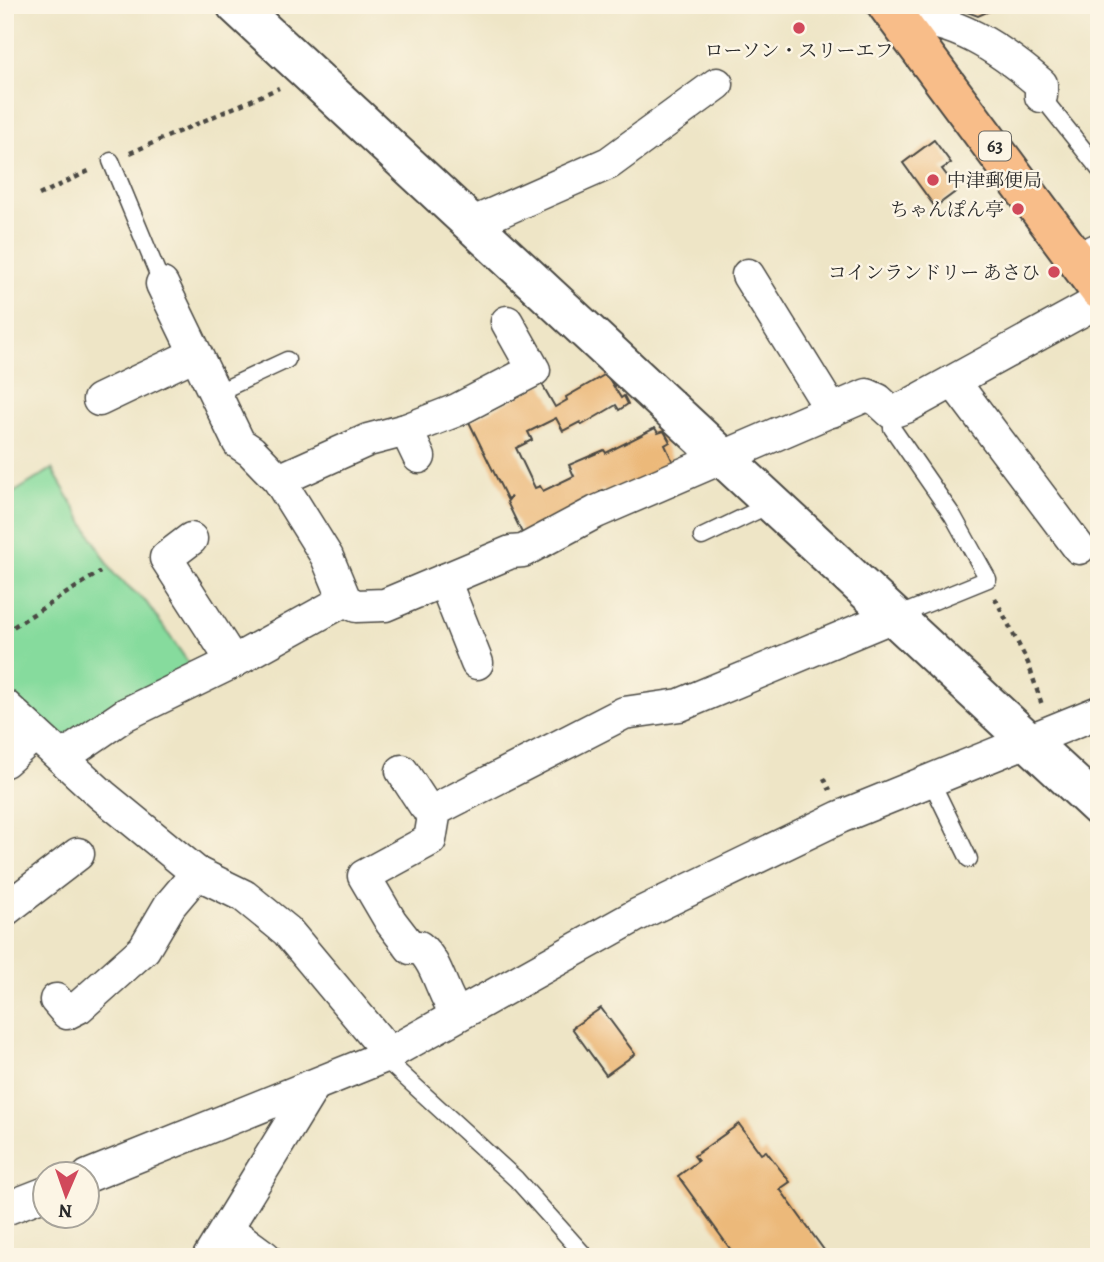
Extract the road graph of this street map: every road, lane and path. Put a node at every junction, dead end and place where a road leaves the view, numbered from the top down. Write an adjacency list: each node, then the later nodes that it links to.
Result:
1 (236, 5): 3 (street)
2 (893, 12): 5 (street); 10 (main road, 63)
3 (306, 71): 6 (path); 9 (street)
4 (718, 84): 9 (street)
5 (1041, 96): 7 (lane)
6 (111, 160): 8 (path); 11 (lane)
7 (1099, 170)
8 (39, 195)
9 (471, 224): 23 (street)
10 (1088, 254): 12 (main road, 63)
11 (162, 284): 16 (street)
12 (1099, 290)
13 (749, 292): 21 (street)
14 (1099, 301): 18 (street)
15 (507, 322): 24 (street)
16 (194, 355): 19 (street); 20 (street)
17 (287, 360): 19 (lane)
18 (954, 382): 22 (street); 28 (street)
19 (214, 394): 24 (street)
20 (99, 400)
21 (832, 411): 22 (street); 23 (street)
22 (891, 412): 31 (lane)
23 (721, 457): 25 (street); 30 (street)
24 (279, 480): 32 (street)
25 (771, 504): 26 (lane); 33 (street)
26 (702, 537)
27 (191, 539): 35 (street)
28 (1079, 548)
29 (100, 572): 34 (path)
30 (444, 580): 32 (street); 36 (street)
31 (987, 582): 33 (lane); 40 (path)
32 (345, 600): 35 (street)
33 (891, 617): 40 (street); 46 (street)
34 (5, 632)
35 (233, 662): 41 (street)
36 (477, 663)
37 (5, 706): 39 (street)
38 (1099, 712): 40 (street)
39 (35, 734): 41 (street); 42 (street)
40 (1039, 736): 44 (street); 45 (street)
41 (63, 757): 49 (street)
42 (5, 761)
43 (402, 771): 46 (street)
44 (930, 779): 48 (lane); 52 (street)
45 (1099, 807)
46 (435, 810): 52 (street)
47 (78, 854): 50 (street)
48 (969, 859)
49 (197, 873): 51 (street); 53 (street)
50 (5, 910)
51 (55, 1000)
52 (457, 1014): 53 (street)
53 (386, 1054): 54 (street); 61 (lane)
54 (313, 1087): 55 (street); 58 (street)
55 (102, 1170)
56 (32, 1198): 57 (street)
57 (5, 1209)
58 (227, 1229): 59 (street); 60 (street)
59 (209, 1257)
60 (265, 1257)
61 (586, 1257)

